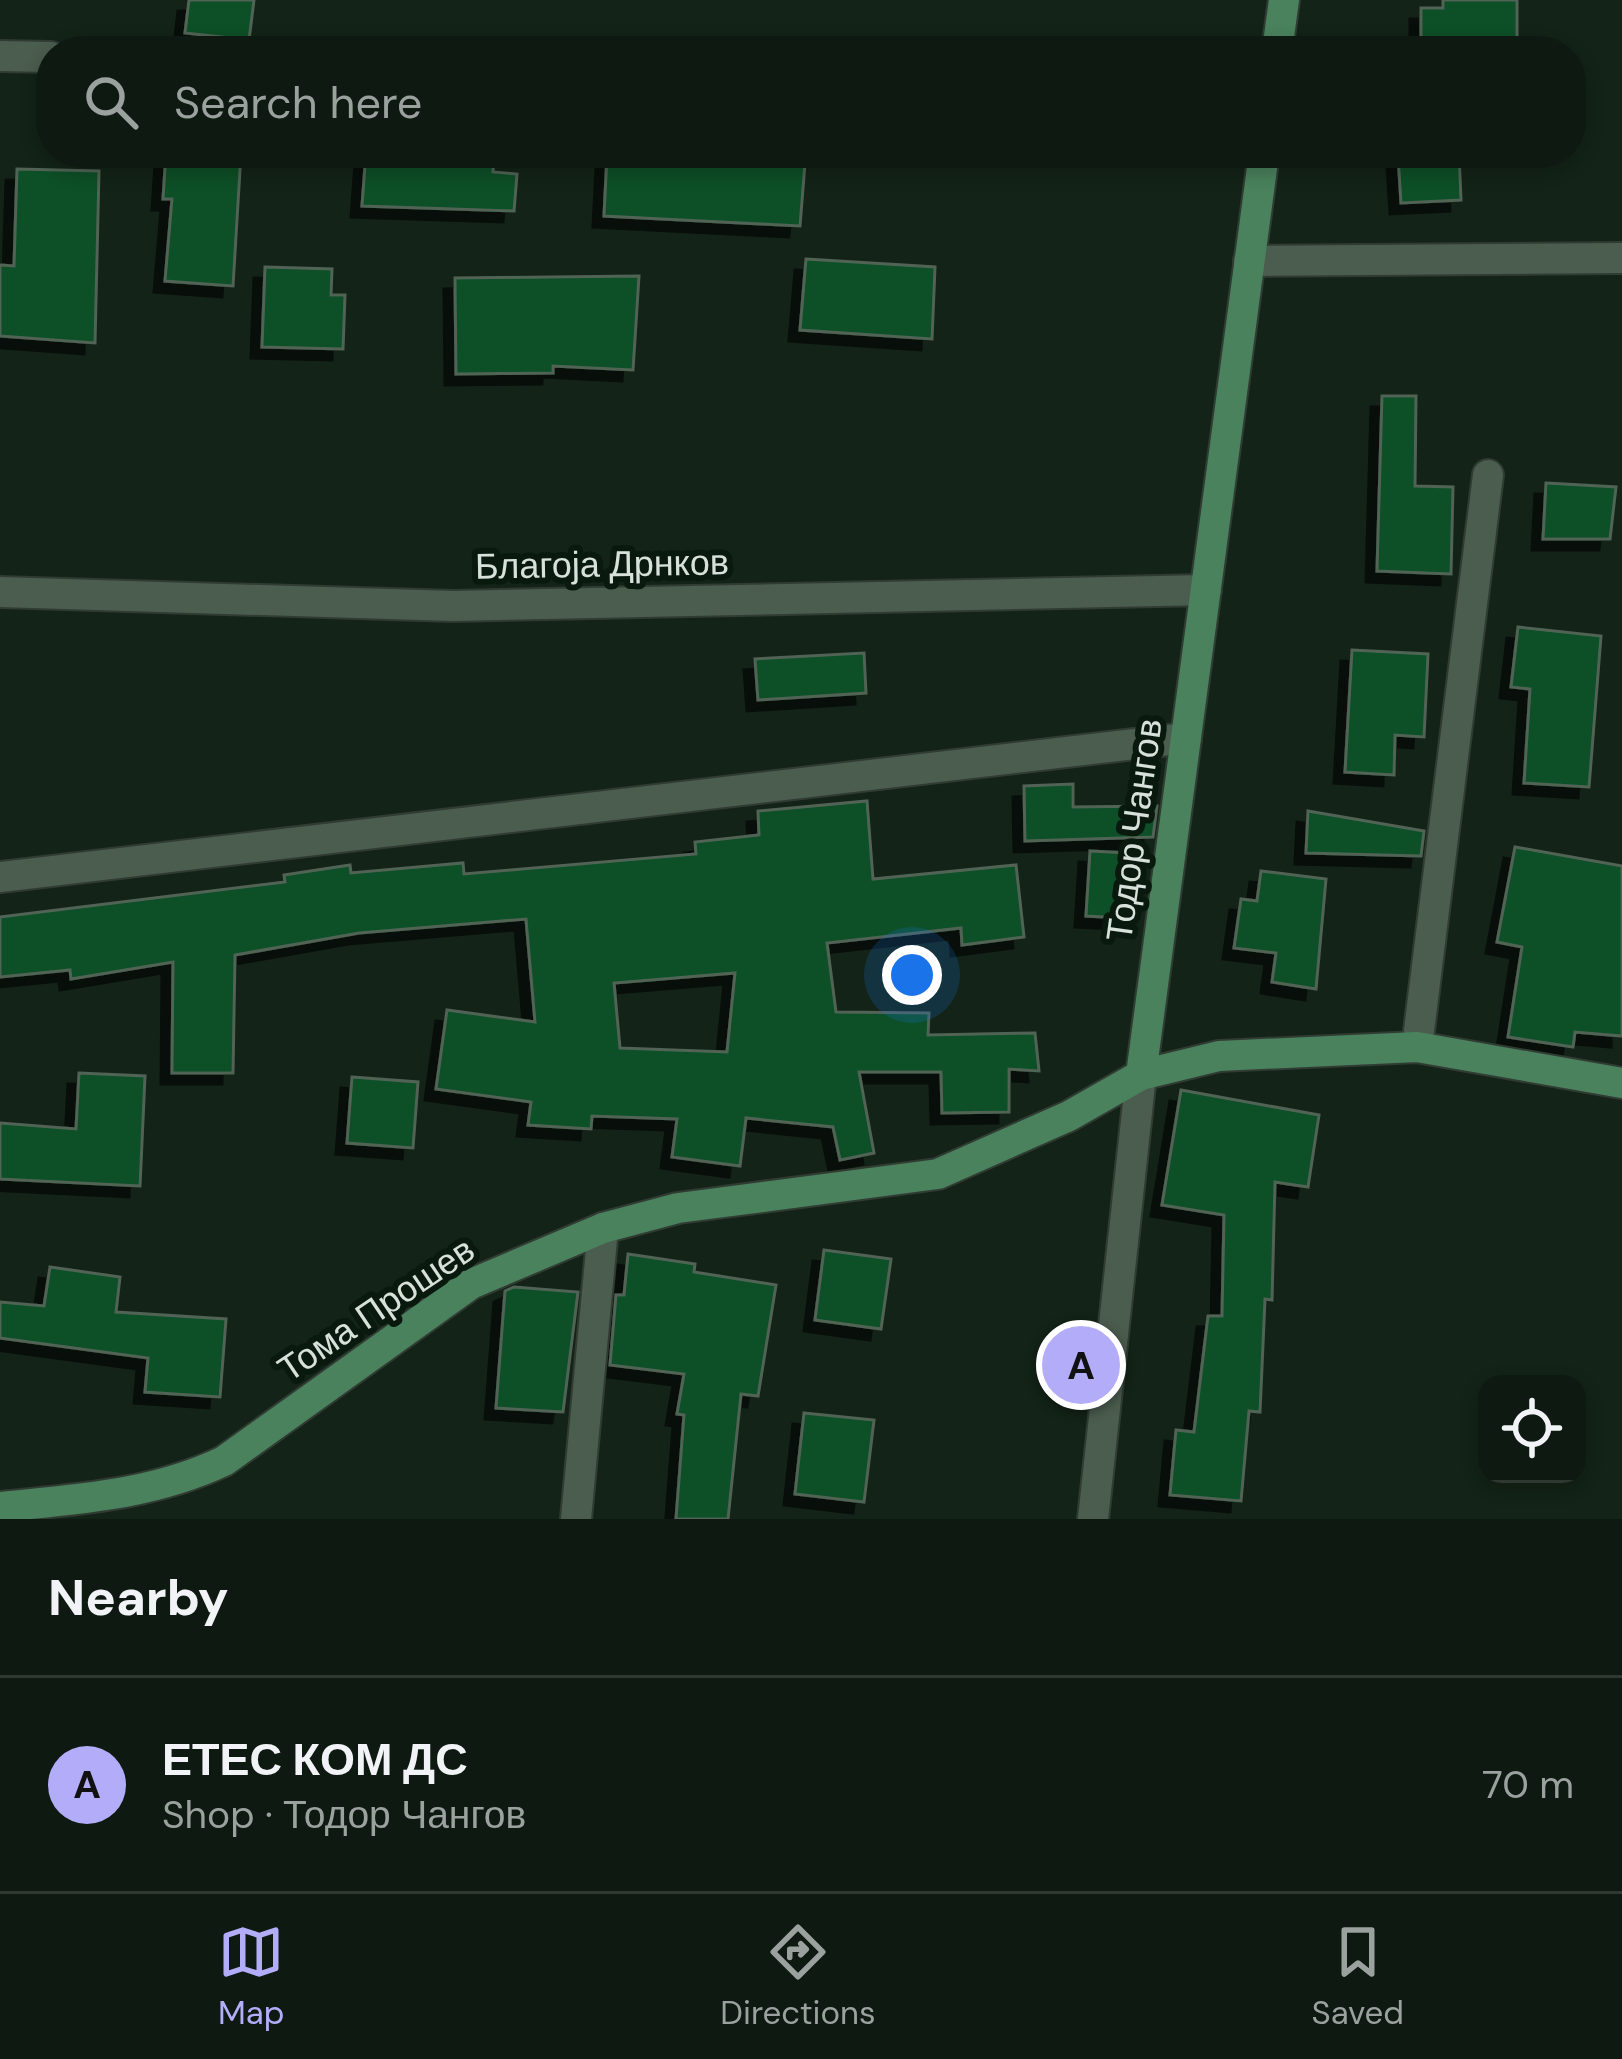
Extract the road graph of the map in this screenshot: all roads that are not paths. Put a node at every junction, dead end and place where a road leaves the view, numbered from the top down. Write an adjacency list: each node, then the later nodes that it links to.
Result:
1 (1284, 0): 2 (street)
2 (1279, 36)
3 (0, 56): 4 (street)
4 (36, 57)
5 (1262, 168): 7 (street, Тодор Чангов)
6 (1622, 257): 7 (street)
7 (1250, 260): 9 (street, Тодор Чангов)
8 (1488, 476): 13 (street)
9 (1206, 590): 10 (street, Благоја Дрнков); 11 (street, Тодор Чангов)
10 (0, 592)
11 (1186, 738): 12 (street); 14 (street, Тодор Чангов)
12 (0, 878)
13 (1417, 1047): 14 (street, Тома Прошев); 15 (street, Тома Прошев)
14 (1141, 1076): 16 (street, Тома Прошев); 19 (street, Тодор Чангов)
15 (1622, 1083)
16 (603, 1228): 17 (street, Тома Прошев); 18 (street)
17 (0, 1507)
18 (576, 1519)
19 (1093, 1519)

